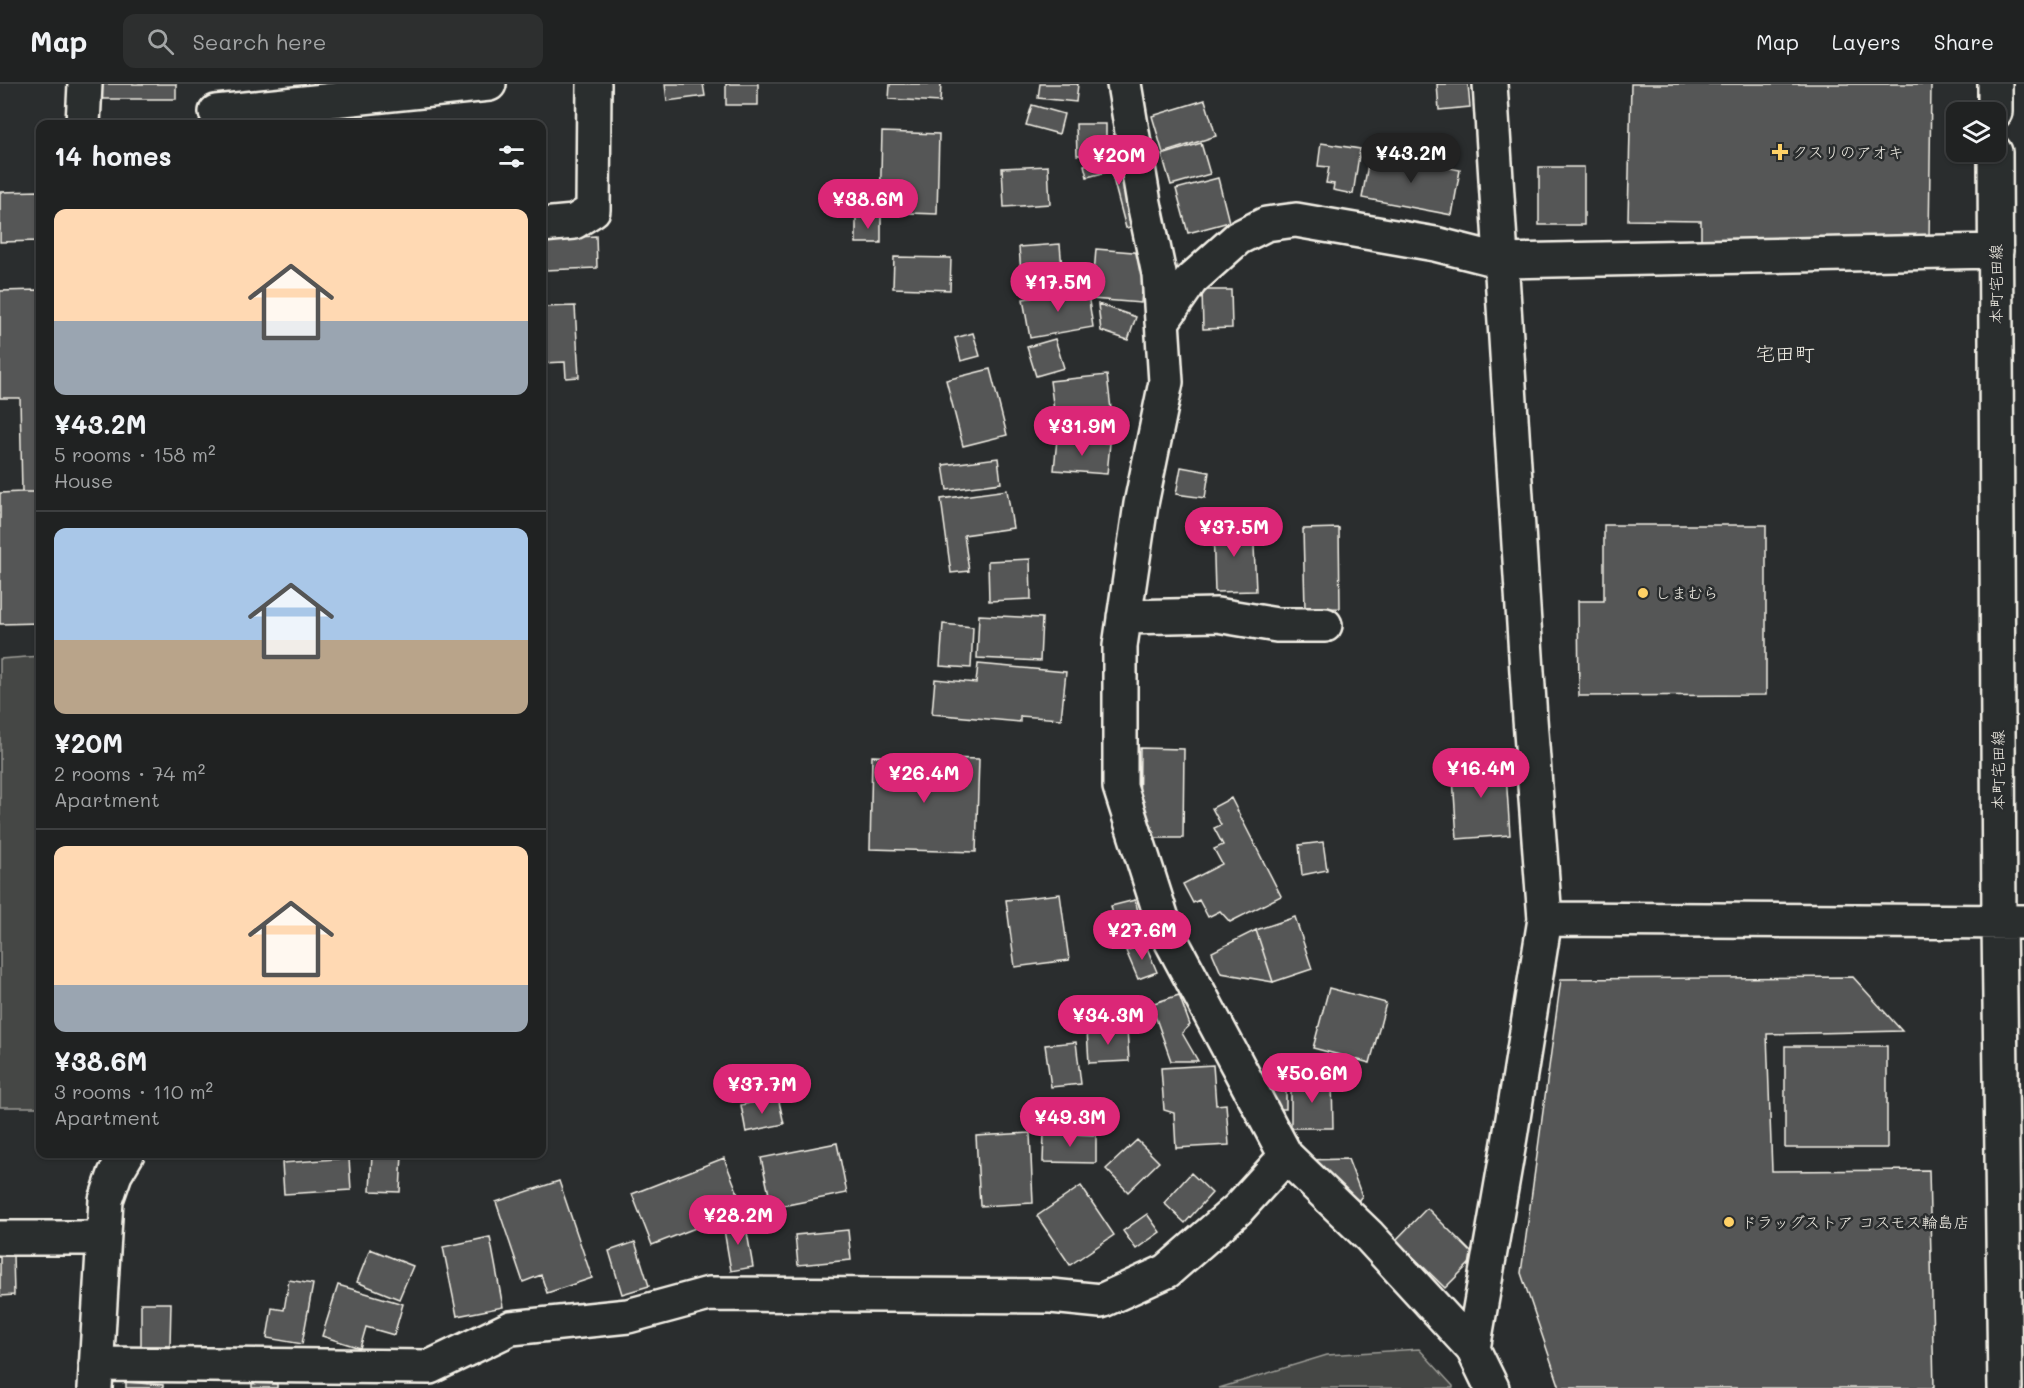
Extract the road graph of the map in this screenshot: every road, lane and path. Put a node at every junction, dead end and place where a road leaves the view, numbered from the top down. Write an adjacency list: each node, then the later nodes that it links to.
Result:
1 (85, 84): 9 (street)
2 (489, 84): 8 (street)
3 (594, 84): 11 (street)
4 (1124, 84): 14 (street)
5 (1490, 84): 13 (street)
6 (1995, 84): 7 (street)
7 (1995, 102)
8 (217, 107)
9 (83, 120)
10 (1995, 162): 12 (street, 本町宅田線)
11 (546, 225)
12 (1996, 251): 13 (street); 18 (street, 本町宅田線)
13 (1502, 261): 14 (street); 17 (street)
14 (1162, 322): 15 (street)
15 (1124, 617): 16 (street); 19 (street)
16 (1325, 625)
17 (1545, 919): 18 (street); 23 (street)
18 (2011, 922): 27 (street, 本町宅田線)
19 (1286, 1156): 23 (street); 25 (street)
20 (125, 1158): 22 (street)
21 (0, 1238): 22 (street)
22 (103, 1238): 24 (street)
23 (1473, 1349): 26 (street)
24 (95, 1376): 25 (street)
25 (431, 1378)
26 (1492, 1388)
27 (2005, 1388)

